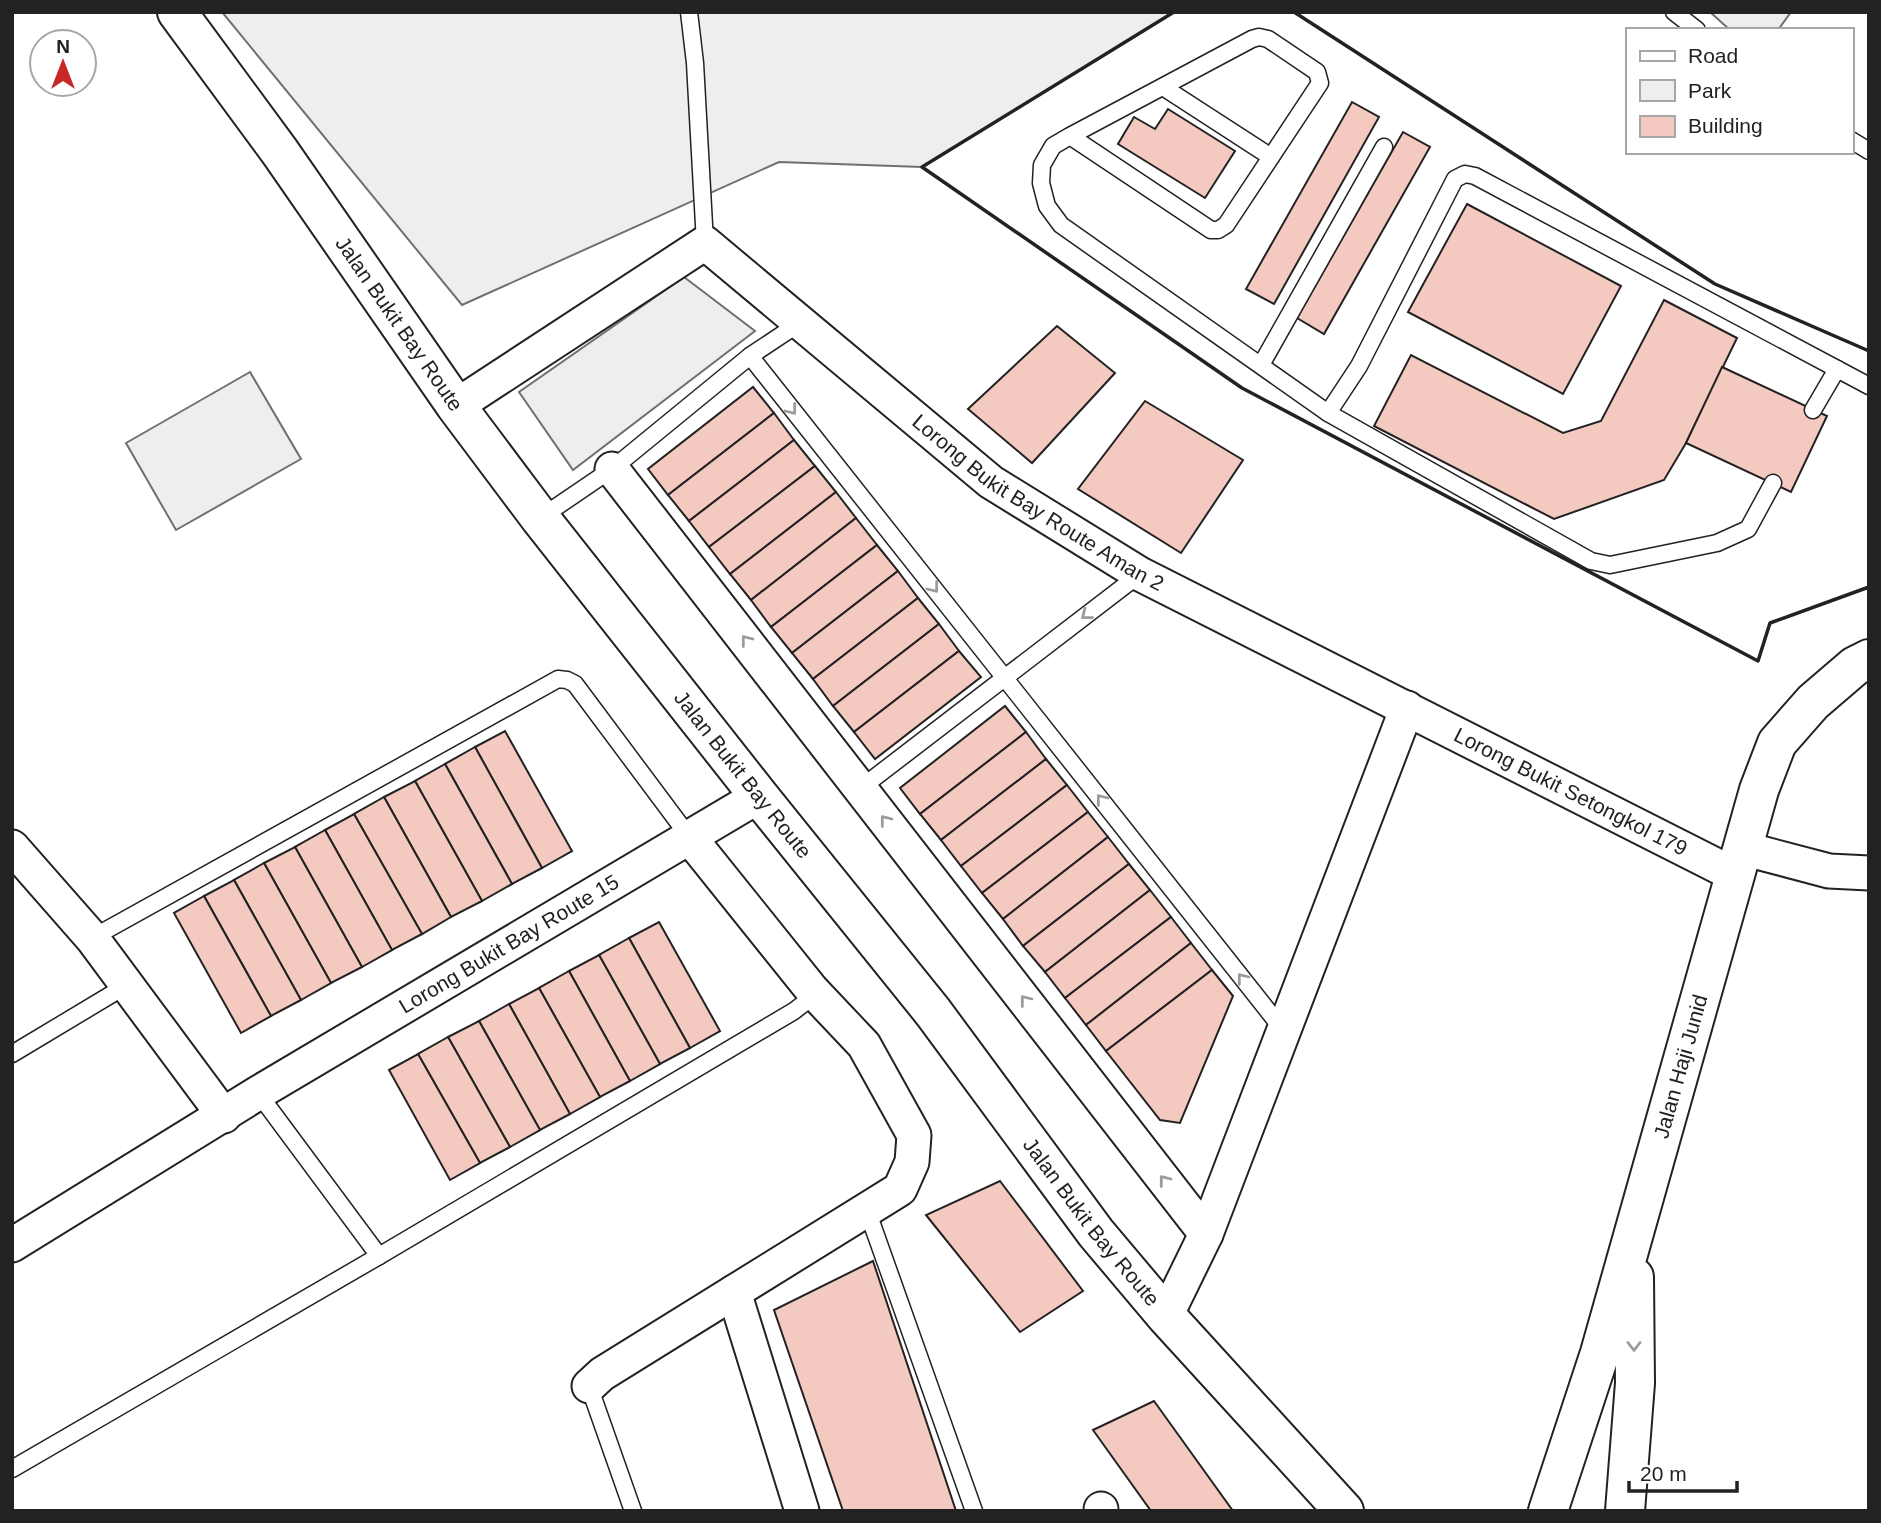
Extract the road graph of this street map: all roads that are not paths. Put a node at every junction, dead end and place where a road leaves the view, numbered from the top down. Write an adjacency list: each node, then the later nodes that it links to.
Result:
1 (177, 12): 17 (street, Jalan Bukit Bay Route)
2 (689, 12): 11 (lane)
3 (1674, 12): 4 (lane)
4 (1694, 28)
5 (1163, 87): 6 (lane); 10 (lane); 10 (lane)
6 (1070, 136): 10 (lane); 14 (lane)
7 (1853, 141): 9 (lane)
8 (1384, 147): 14 (lane)
9 (1869, 151)
10 (1271, 157)
11 (705, 243): 12 (street, Lorong Bukit Bay Route Aman 2); 17 (street)
12 (801, 322): 13 (lane); 23 (street, Lorong Bukit Bay Route Aman 2)
13 (750, 356): 20 (lane); 25 (lane, one-way to 25)
14 (1261, 365): 19 (lane)
15 (1837, 369): 16 (lane); 18 (lane); 19 (lane)
16 (1869, 386)
17 (456, 406): 22 (street, Jalan Bukit Bay Route)
18 (1813, 410)
19 (1328, 413): 21 (lane)
20 (612, 469): 22 (lane); 27 (street, one-way to 20)
21 (1773, 483)
22 (540, 518): 28 (street, Jalan Bukit Bay Route)
23 (1140, 574): 25 (lane, one-way to 25); 26 (street, Lorong Bukit Bay Route Aman 2)
24 (1869, 659): 31 (street, Jalan Haji Junid)
25 (1005, 678): 27 (lane); 36 (lane, one-way to 25)
26 (1406, 708): 31 (street, Lorong Bukit Setongkol 179); 36 (street)
27 (860, 788): 42 (street, one-way to 27)
28 (759, 796): 29 (street, Lorong Bukit Bay Route 15); 46 (street, Jalan Bukit Bay Route)
29 (690, 838): 33 (lane); 35 (street); 38 (street, Lorong Bukit Bay Route 15)
30 (15, 855): 33 (street)
31 (1738, 861): 32 (street, Lorong Bukit Setongkol 179); 41 (street, Jalan Haji Junid)
32 (1869, 873)
33 (92, 938): 34 (street)
34 (127, 985): 37 (lane); 39 (street)
35 (816, 994): 40 (street); 44 (lane)
36 (1284, 1031): 42 (street)
37 (12, 1054)
38 (258, 1093): 39 (street, Lorong Bukit Bay Route 15); 44 (lane)
39 (224, 1115): 43 (street, Lorong Bukit Bay Route 15)
40 (867, 1210): 45 (street); 51 (lane)
41 (1633, 1229): 53 (street, Jalan Haji Junid); 54 (street, one-way to 54)
42 (1206, 1234): 46 (street)
43 (12, 1245)
44 (379, 1256): 48 (lane)
45 (734, 1292): 47 (street); 50 (street)
46 (1166, 1316): 52 (street, Jalan Bukit Bay Route)
47 (589, 1386): 49 (lane)
48 (12, 1469)
49 (633, 1511)
50 (802, 1511)
51 (974, 1511)
52 (1344, 1511)
53 (1548, 1511)
54 (1625, 1511)

